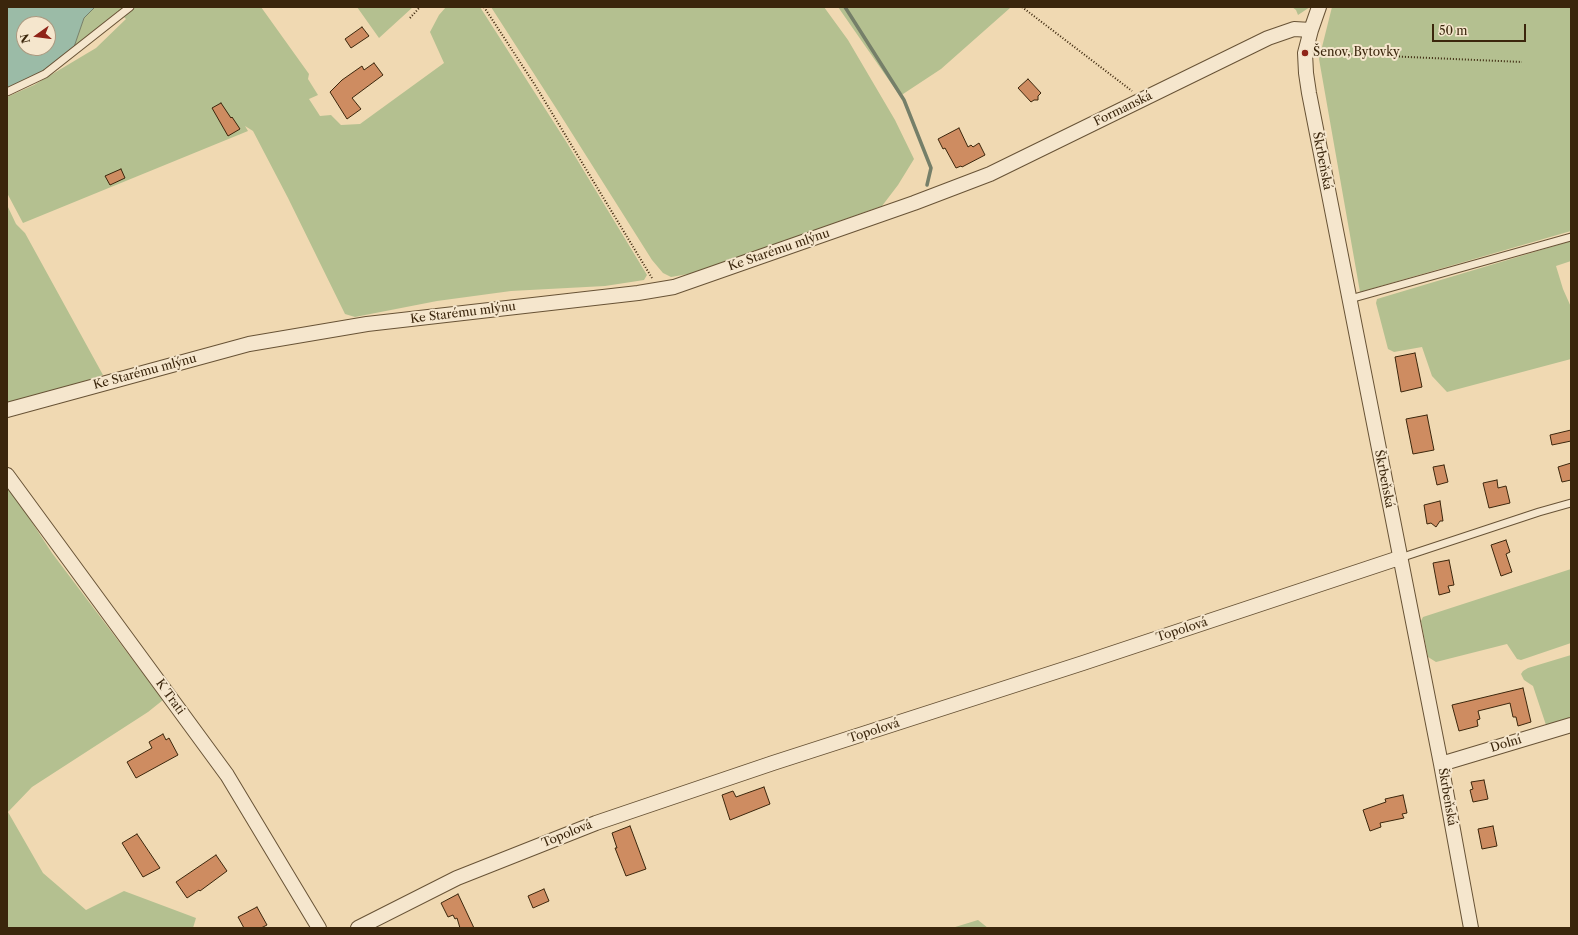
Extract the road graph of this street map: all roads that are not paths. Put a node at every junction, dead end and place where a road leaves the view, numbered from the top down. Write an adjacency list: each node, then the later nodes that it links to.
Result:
1 (130, 7): 4 (lane)
2 (1319, 7): 3 (street)
3 (1310, 30): 5 (street, Formanská); 7 (street, Škrbeňská)
4 (7, 92)
5 (914, 203): 8 (street, Ke Starému mlýnu)
6 (1571, 237): 7 (lane)
7 (1350, 299): 11 (street, Škrbeňská)
8 (7, 410)
9 (7, 475): 14 (street, K Trati)
10 (1571, 503): 11 (lane)
11 (1399, 558): 13 (street, Škrbeňská); 15 (street, Topolová)
12 (1571, 725): 13 (street, Dolní)
13 (1441, 764): 16 (street, Škrbeňská)
14 (319, 928)
15 (358, 928)
16 (1471, 928)

